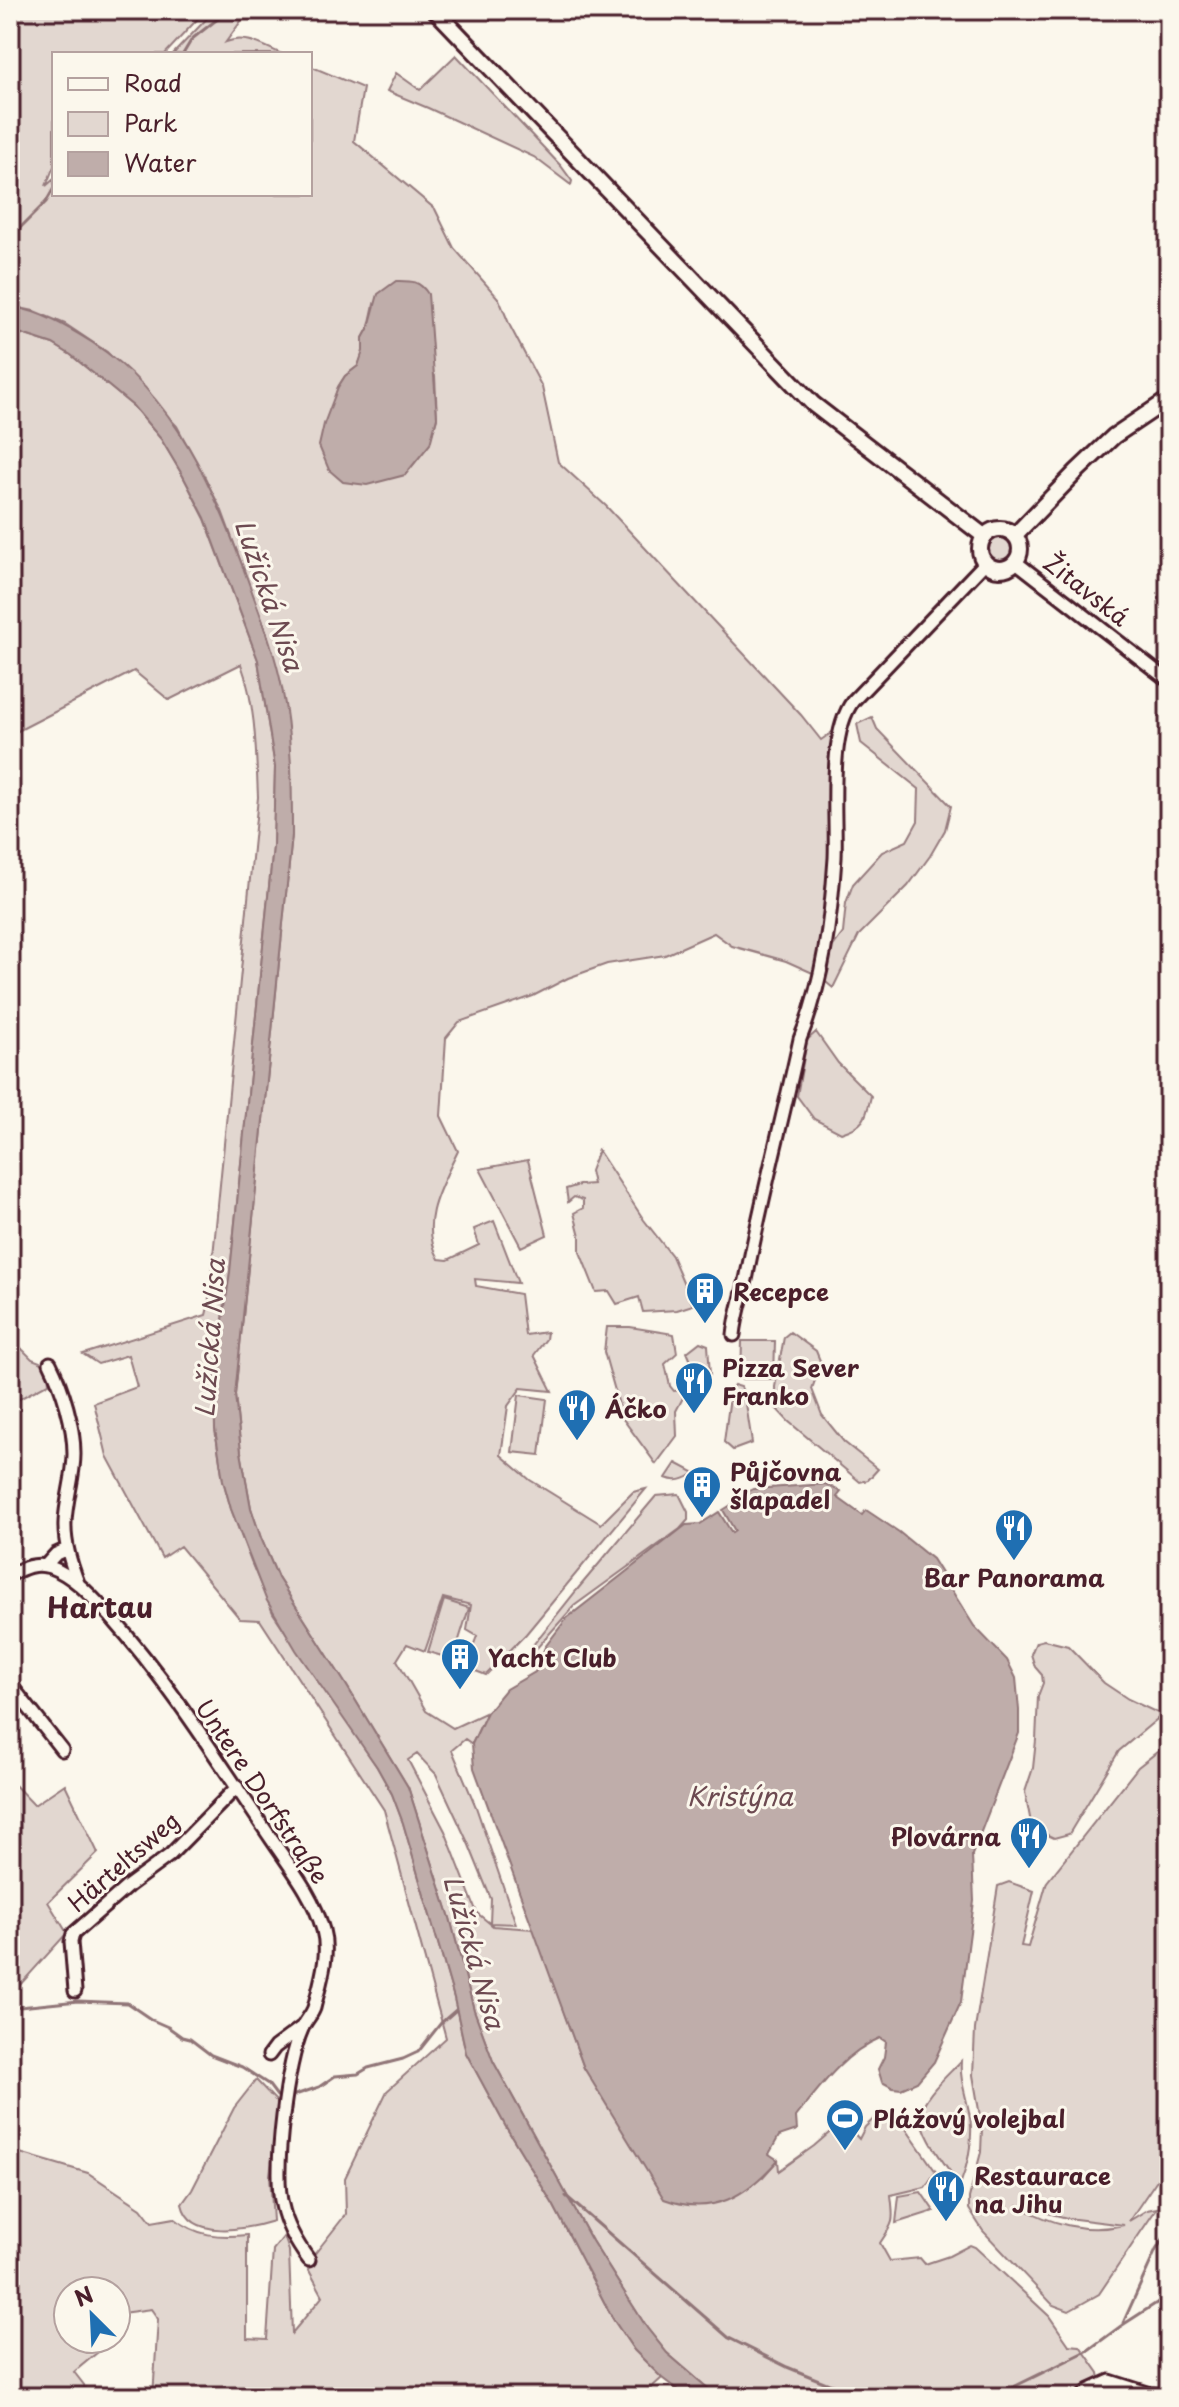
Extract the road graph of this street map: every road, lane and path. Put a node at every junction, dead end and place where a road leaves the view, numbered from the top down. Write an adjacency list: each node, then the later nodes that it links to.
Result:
1 (440, 16): 4 (main road)
2 (1169, 399): 3 (main road)
3 (1015, 535): 4 (main road); 5 (main road)
4 (984, 536): 6 (main road)
5 (1016, 562): 6 (main road); 7 (street, Žitavská)
6 (985, 563): 8 (street)
7 (1169, 681)
8 (734, 1335)
9 (50, 1363): 10 (street)
10 (67, 1549): 11 (street); 13 (street)
11 (45, 1566): 12 (street); 13 (street, Untere Dorfstraße)
12 (10, 1575)
13 (78, 1584): 16 (street, Untere Dorfstraße)
14 (10, 1684): 15 (street)
15 (62, 1750)
16 (237, 1787): 17 (street, Härteltsweg); 18 (street, Untere Dorfstraße)
17 (75, 1991)
18 (302, 2027): 19 (street); 20 (street, Untere Dorfstraße)
19 (269, 2055)
20 (309, 2260)
21 (1169, 2396): 22 (street)
22 (1082, 2397)

